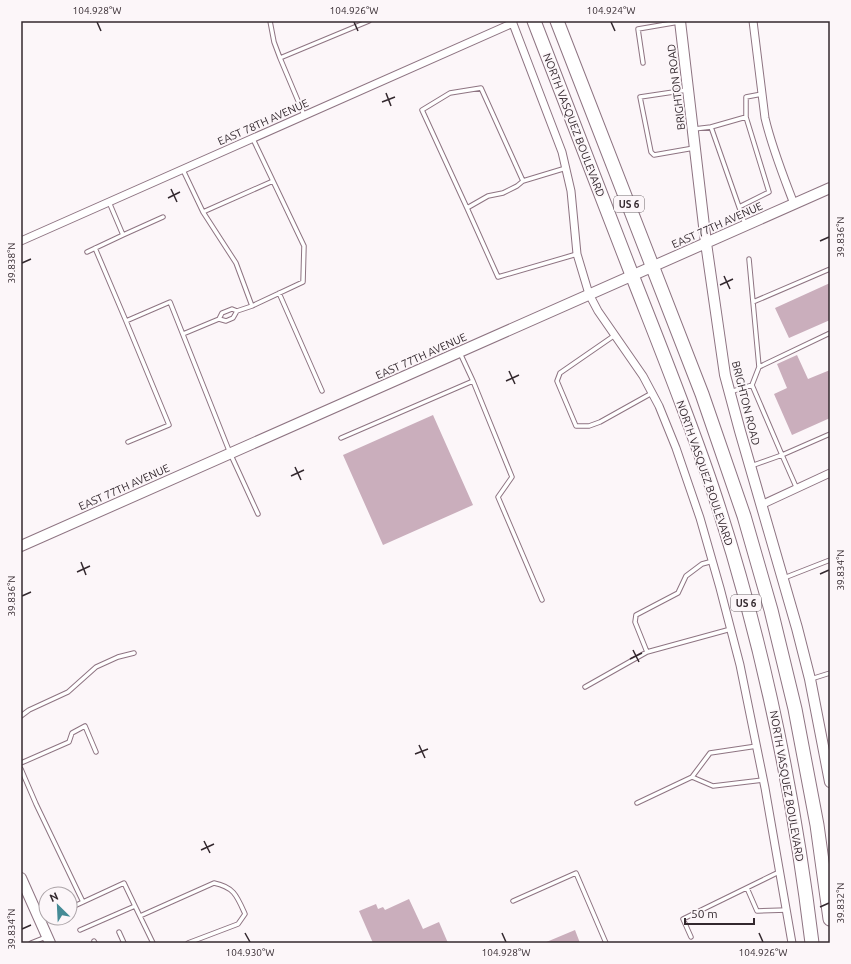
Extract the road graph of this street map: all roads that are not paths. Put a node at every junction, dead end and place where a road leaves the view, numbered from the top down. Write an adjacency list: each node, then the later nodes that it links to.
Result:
1 (270, 21): 8 (lane)
2 (369, 21): 8 (lane)
3 (534, 21): 39 (highway, NORTH VASQUEZ BOULEVARD / US 6)
4 (557, 21): 37 (highway, NORTH VASQUEZ BOULEVARD / US 6)
5 (680, 21): 9 (lane); 10 (street, BRIGHTON ROAD)
6 (753, 21): 11 (street)
7 (512, 22): 12 (street, EAST 78TH AVENUE); 18 (street)
8 (280, 58): 12 (lane)
9 (643, 63)
10 (688, 90): 15 (street, BRIGHTON ROAD); 17 (lane)
11 (762, 94): 13 (lane); 24 (street)
12 (304, 116): 16 (street, EAST 78TH AVENUE)
13 (746, 117): 14 (lane); 25 (lane)
14 (711, 127): 15 (lane); 25 (lane)
15 (693, 129): 17 (street, BRIGHTON ROAD)
16 (253, 139): 19 (street, EAST 78TH AVENUE); 20 (lane)
17 (695, 147): 32 (street, BRIGHTON ROAD)
18 (566, 168): 21 (lane); 35 (street)
19 (183, 170): 23 (street, EAST 78TH AVENUE); 27 (lane)
20 (273, 181): 27 (lane); 40 (lane)
21 (523, 181): 26 (lane); 26 (lane)
22 (830, 188): 24 (street, EAST 77TH AVENUE)
23 (108, 202): 30 (lane); 31 (street, EAST 78TH AVENUE)
24 (794, 204): 29 (street, EAST 77TH AVENUE)
25 (739, 206): 29 (lane)
26 (467, 208): 35 (lane)
27 (203, 212): 43 (lane)
28 (163, 218): 30 (lane)
29 (745, 225): 32 (street, EAST 77TH AVENUE)
30 (123, 235): 33 (lane)
31 (21, 241)
32 (706, 243): 37 (street, EAST 77TH AVENUE); 55 (street, BRIGHTON ROAD)
33 (95, 248): 34 (lane); 46 (lane)
34 (87, 252)
35 (577, 254): 41 (street)
36 (749, 259): 42 (lane)
37 (653, 266): 39 (street, EAST 77TH AVENUE); 97 (highway, NORTH VASQUEZ BOULEVARD / US 6)
38 (830, 269): 42 (lane)
39 (632, 275): 41 (street, EAST 77TH AVENUE); 108 (highway, NORTH VASQUEZ BOULEVARD / US 6)
40 (279, 293): 43 (lane); 54 (lane)
41 (589, 294): 49 (street); 50 (street, EAST 77TH AVENUE)
42 (753, 302): 51 (lane)
43 (252, 306): 44 (lane)
44 (237, 311): 45 (lane); 45 (lane)
45 (219, 319): 48 (lane)
46 (126, 321): 48 (lane); 59 (lane)
47 (830, 333): 51 (lane)
48 (183, 334): 60 (lane)
49 (615, 335): 56 (street); 56 (lane)
50 (459, 352): 52 (lane); 60 (street, EAST 77TH AVENUE)
51 (759, 366): 53 (lane)
52 (473, 381): 58 (lane); 71 (lane)
53 (752, 384): 55 (lane); 61 (lane)
54 (322, 391)
55 (730, 392): 62 (street, BRIGHTON ROAD)
56 (652, 393): 69 (street)
57 (830, 434): 61 (lane)
58 (341, 438)
59 (128, 442)
60 (230, 453): 66 (lane); 67 (street, EAST 77TH AVENUE)
61 (782, 455): 62 (lane); 64 (lane)
62 (750, 466): 65 (street, BRIGHTON ROAD)
63 (830, 473): 64 (street)
64 (797, 489): 65 (street)
65 (762, 505): 70 (street, BRIGHTON ROAD)
66 (258, 514)
67 (21, 546)
68 (830, 560): 70 (lane)
69 (713, 561): 72 (street); 73 (lane)
70 (783, 578): 76 (street, BRIGHTON ROAD)
71 (542, 600)
72 (731, 629): 73 (lane); 80 (street)
73 (647, 652): 77 (lane)
74 (134, 653): 78 (lane)
75 (830, 673): 76 (lane)
76 (810, 679): 79 (street, BRIGHTON ROAD)
77 (585, 687)
78 (21, 716)
79 (827, 744): 86 (street, BRIGHTON ROAD)
80 (757, 746): 84 (lane); 85 (street)
81 (96, 752): 82 (lane)
82 (21, 763)
83 (21, 769): 92 (lane)
84 (692, 777): 85 (lane); 87 (lane)
85 (764, 780): 88 (street)
86 (830, 782)
87 (637, 803)
88 (780, 872): 90 (lane); 95 (street)
89 (21, 878): 101 (street)
90 (747, 888): 95 (lane); 100 (lane)
91 (513, 901): 106 (lane)
92 (84, 902): 93 (lane); 94 (lane)
93 (78, 905)
94 (135, 906): 96 (lane); 98 (lane)
95 (787, 910): 107 (street)
96 (140, 916): 104 (lane); 105 (lane)
97 (830, 920)
98 (80, 930)
99 (119, 932): 103 (lane)
100 (691, 937)
101 (49, 940): 102 (lane)
102 (31, 943)
103 (124, 943)
104 (153, 943)
105 (188, 943)
106 (606, 943)
107 (792, 943)
108 (812, 943)

